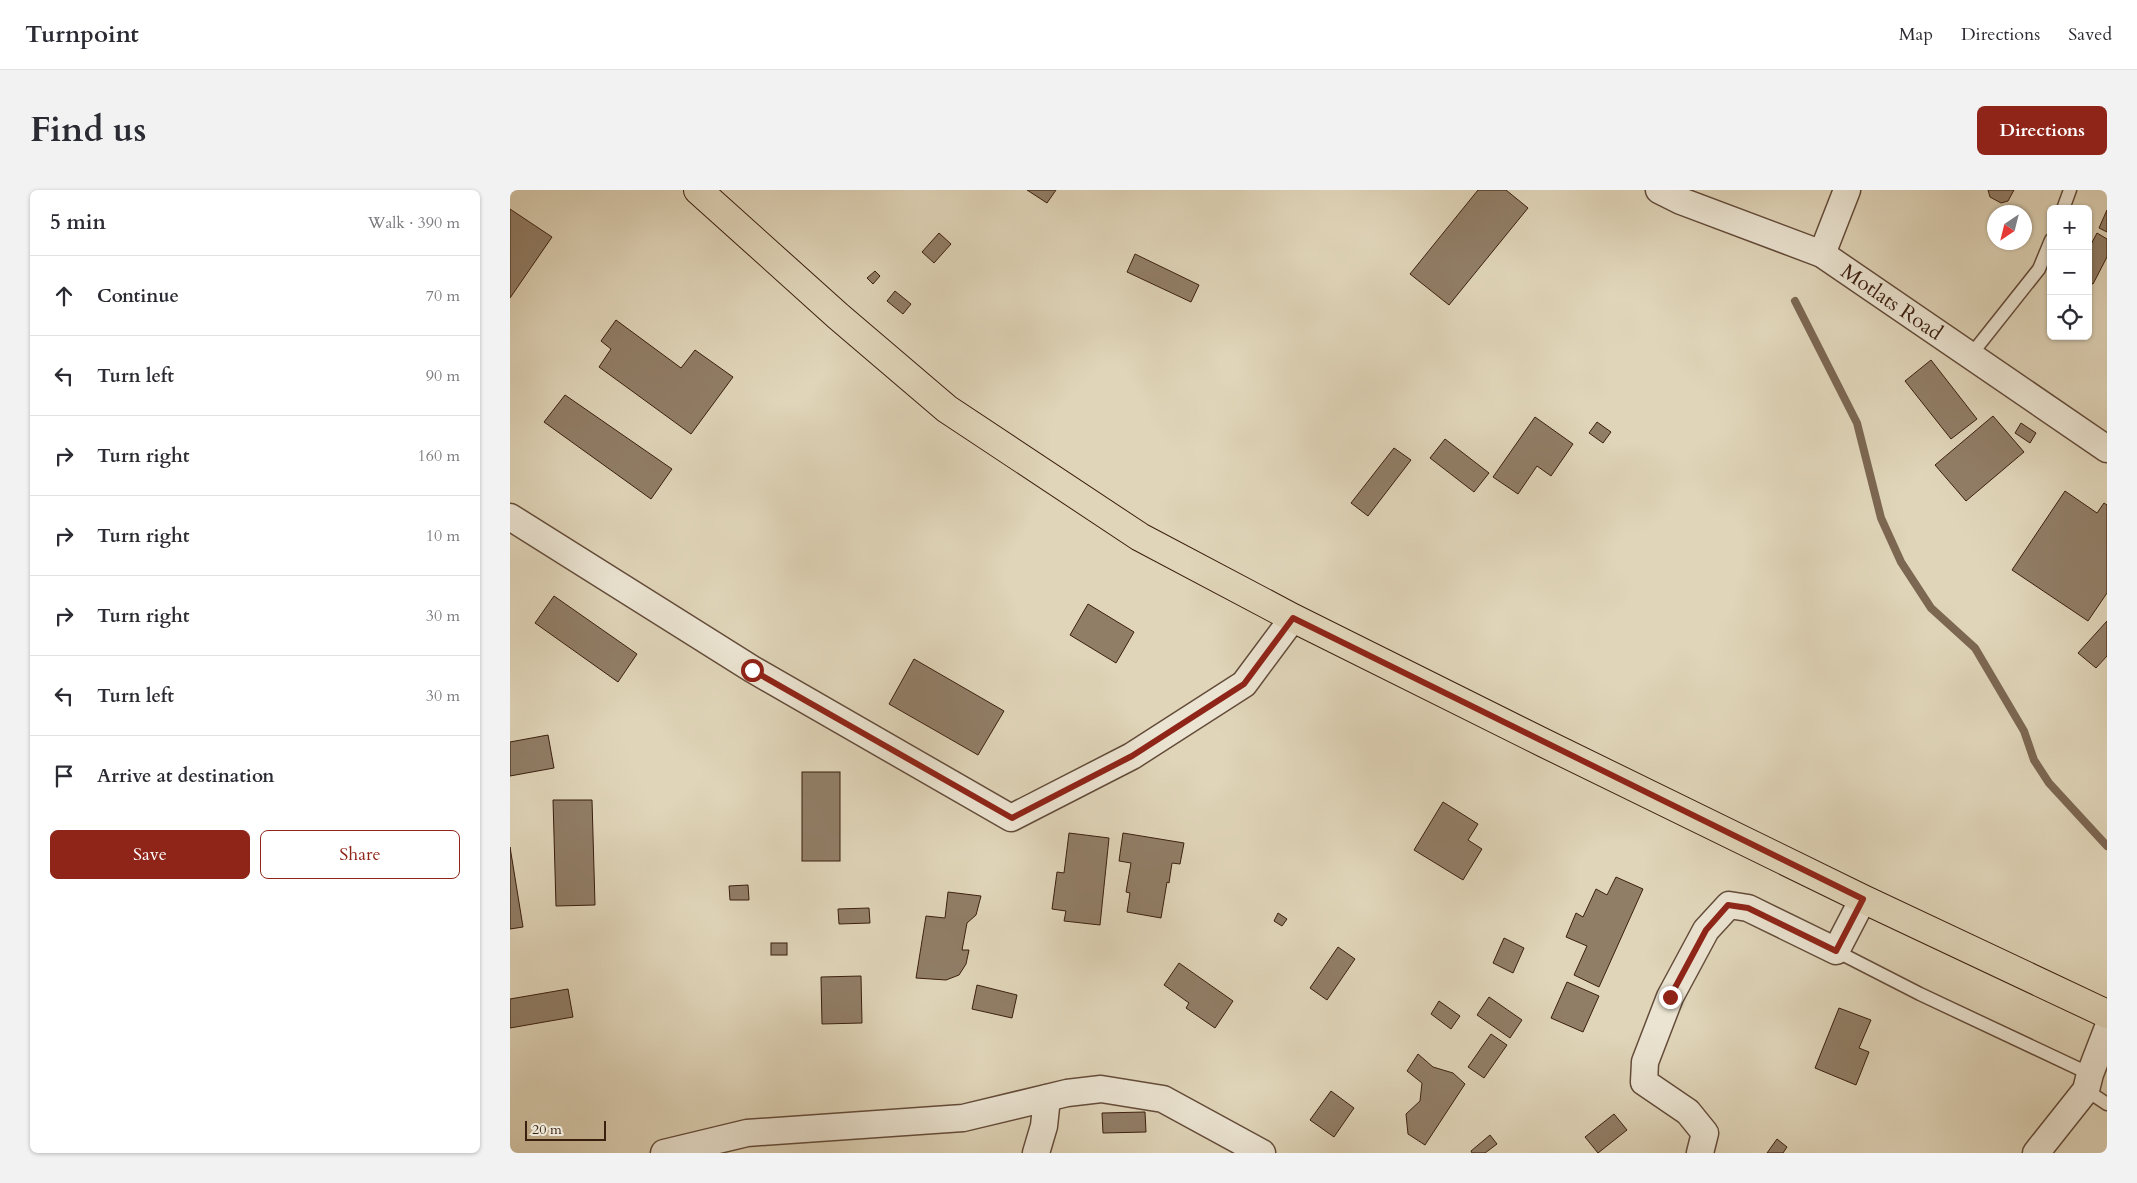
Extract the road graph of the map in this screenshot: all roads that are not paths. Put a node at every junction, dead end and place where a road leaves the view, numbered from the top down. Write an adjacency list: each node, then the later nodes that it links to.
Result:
1 (698, 190): 11 (main road)
2 (1659, 190): 7 (street, Motlats Road)
3 (1847, 190): 7 (street)
4 (2070, 190): 5 (lane)
5 (2064, 205)
6 (2047, 249): 8 (lane)
7 (1822, 254): 8 (street, Motlats Road)
8 (1970, 356): 9 (street, Motlats Road)
9 (2107, 449)
10 (510, 517): 11 (street)
11 (1293, 618): 12 (main road)
12 (1863, 899): 13 (street); 14 (main road)
13 (1836, 951): 16 (lane); 21 (street)
14 (2107, 1014)
15 (2107, 1030): 16 (street)
16 (2094, 1089): 22 (street)
17 (1047, 1098): 18 (street); 19 (street); 20 (street)
18 (664, 1153)
19 (1036, 1153)
20 (1262, 1153)
21 (1700, 1153)
22 (2036, 1153)

